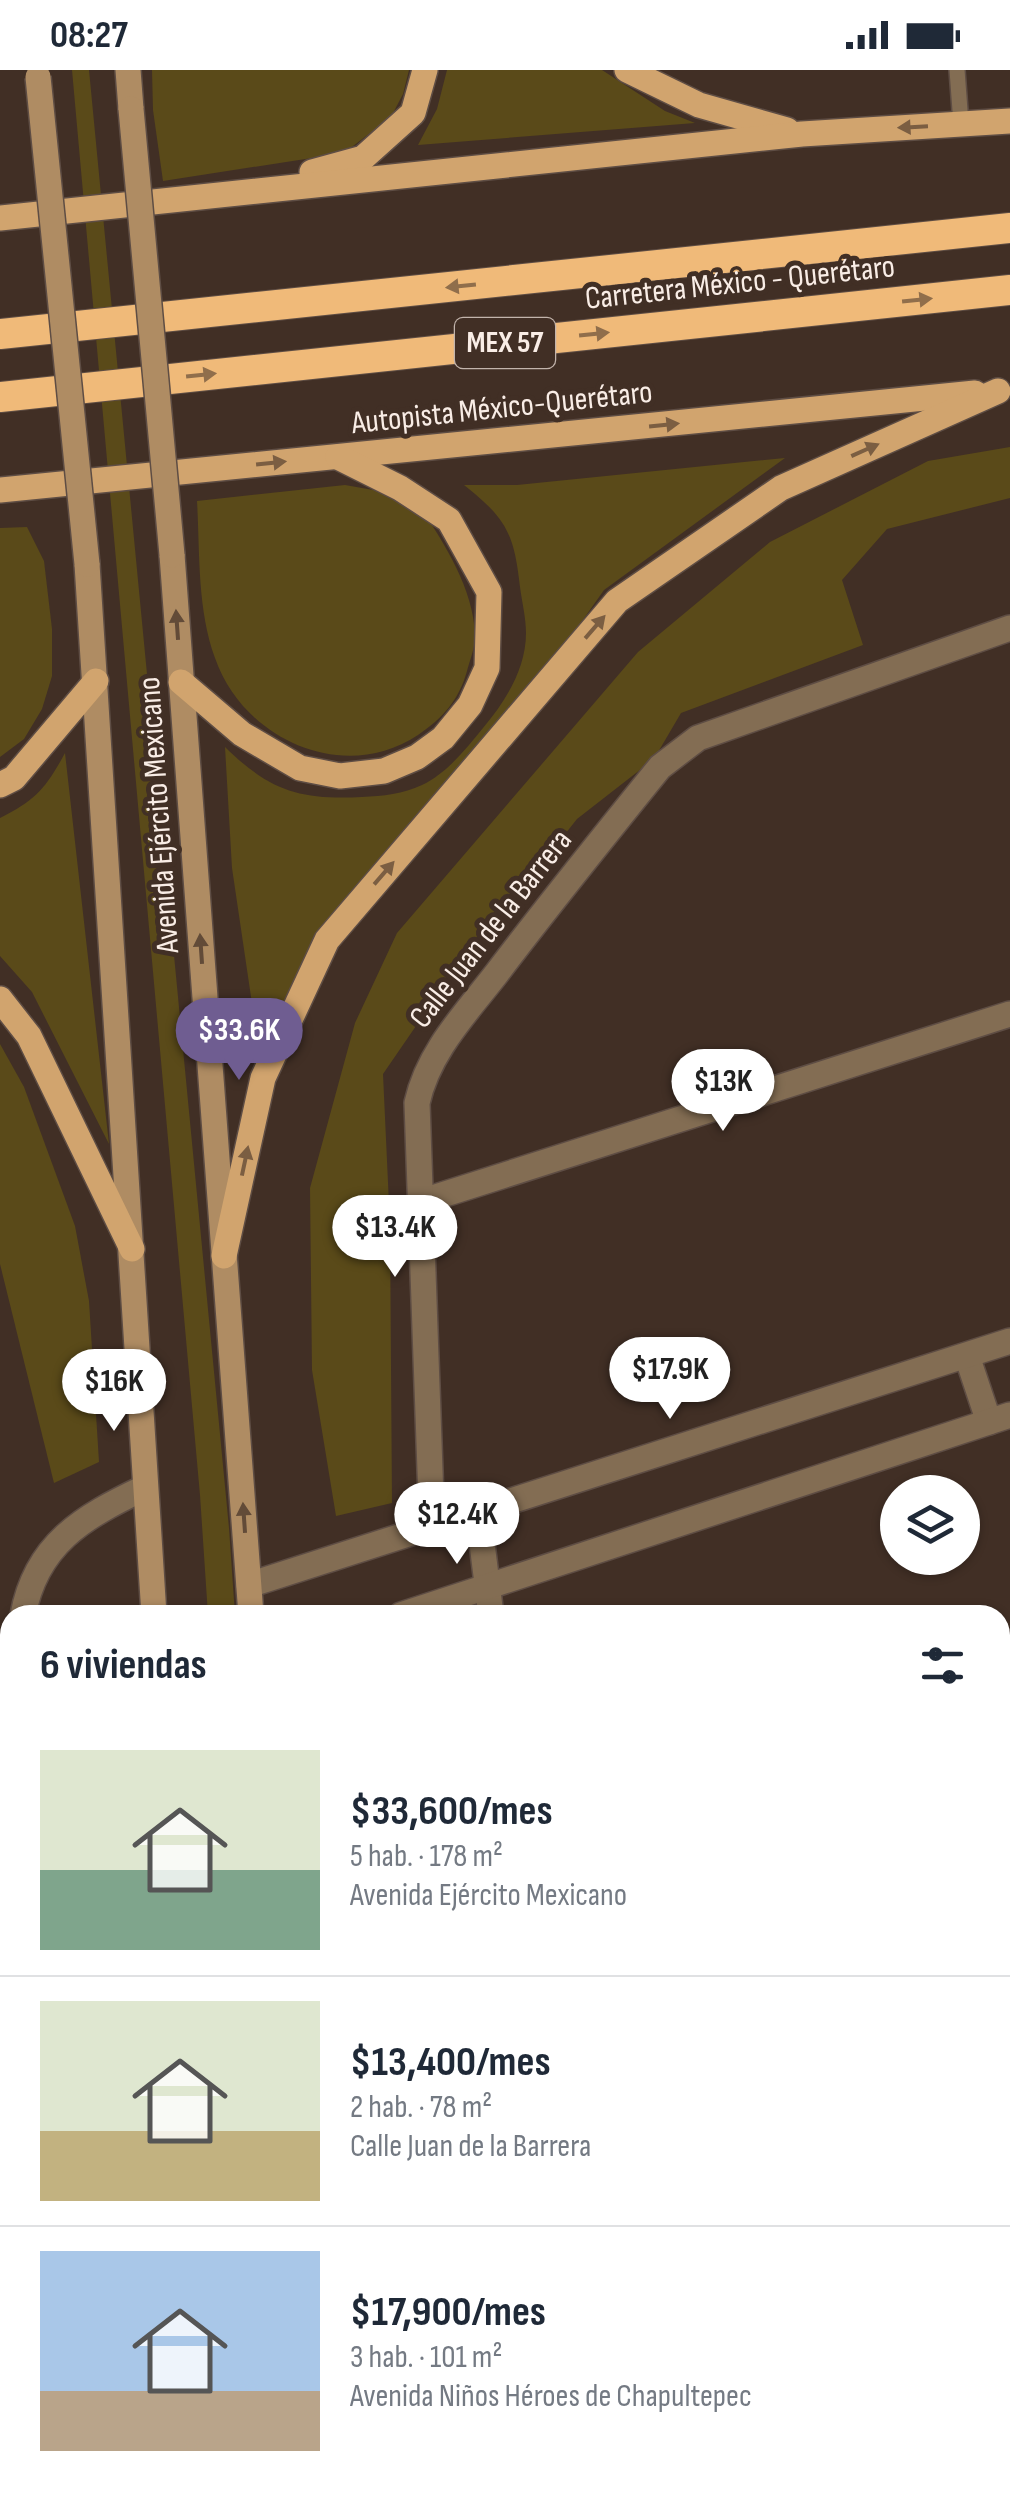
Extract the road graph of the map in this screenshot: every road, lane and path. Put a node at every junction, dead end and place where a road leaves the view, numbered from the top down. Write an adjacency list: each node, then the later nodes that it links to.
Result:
1 (128, 70): 20 (main road, Avenida Ejército Mexicano, one-way to 1, bridge)
2 (424, 70): 9 (main road)
3 (628, 70): 8 (main road)
4 (957, 70): 7 (lane)
5 (38, 74): 19 (main road, Avenida Ejército Mexicano, bridge)
6 (1010, 121): 7 (main road)
7 (961, 124): 8 (main road, one-way to 8)
8 (802, 134): 9 (main road)
9 (243, 192): 10 (main road)
10 (0, 218)
11 (1010, 228): 13 (highway, Carretera México - Querétaro / MEX 57, one-way to 13)
12 (1010, 290): 15 (highway, Carretera México - Querétaro / MEX 57, one-way to 12)
13 (0, 334)
14 (1004, 390): 16 (main road, Autopista México-Querétaro, one-way to 14); 26 (main road, one-way to 14)
15 (0, 396)
16 (338, 457): 17 (main road, Autopista México-Querétaro, one-way to 16); 20 (main road)
17 (0, 490)
18 (1010, 628): 24 (street, Calle Juan de la Barrera)
19 (96, 681): 21 (main road); 25 (main road, Avenida Ejército Mexicano)
20 (182, 682): 26 (main road, Avenida Ejército Mexicano, one-way to 20)
21 (0, 785)
22 (0, 999): 25 (main road)
23 (1010, 1014): 24 (street)
24 (420, 1202): 32 (street, Calle Juan de la Barrera)
25 (132, 1249): 30 (main road, Avenida Ejército Mexicano)
26 (224, 1256): 33 (main road, Avenida Ejército Mexicano, one-way to 26)
27 (1010, 1341): 28 (street)
28 (967, 1356): 29 (street); 31 (street)
29 (1000, 1419): 34 (street)
30 (144, 1488): 35 (street); 36 (main road, Avenida Ejército Mexicano)
31 (478, 1512): 32 (street); 34 (street)
32 (432, 1527): 33 (street)
33 (249, 1585): 37 (main road, Avenida Ejército Mexicano)
34 (489, 1602)
35 (26, 1605)
36 (153, 1605)
37 (250, 1605)

